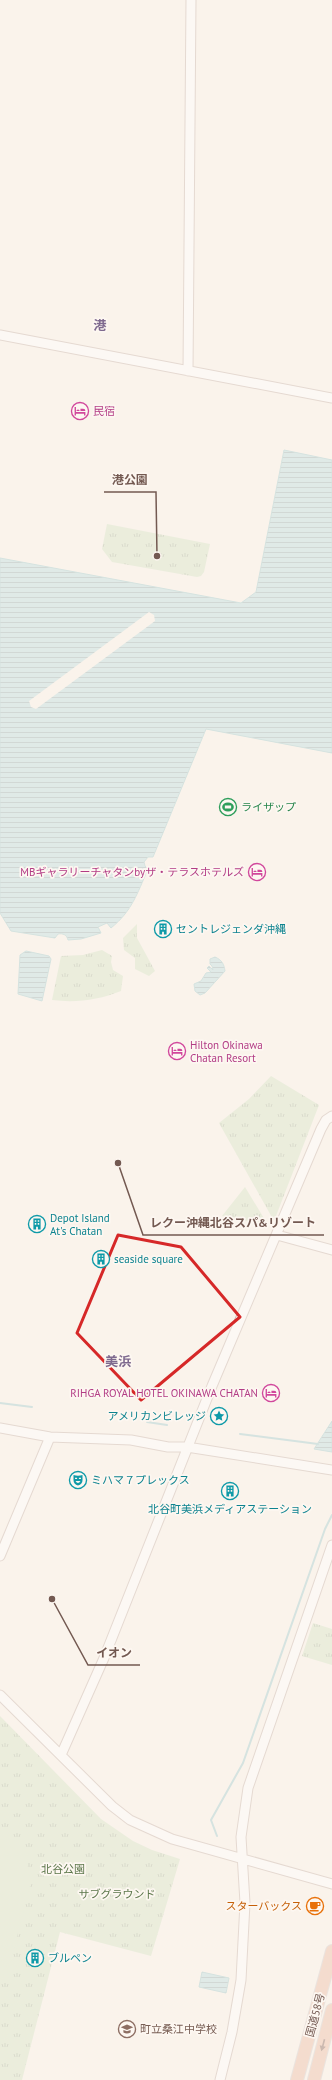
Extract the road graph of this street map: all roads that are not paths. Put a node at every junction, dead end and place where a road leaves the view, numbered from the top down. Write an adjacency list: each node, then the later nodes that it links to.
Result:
1 (191, 0): 3 (street)
2 (0, 335): 3 (street)
3 (188, 371): 4 (street)
4 (332, 398)
5 (332, 1116): 6 (street)
6 (277, 1234): 7 (street); 10 (street)
7 (332, 1250)
8 (0, 1428): 9 (street)
9 (50, 1437): 10 (street); 13 (street)
10 (188, 1447): 11 (street); 15 (street)
11 (332, 1470)
12 (332, 1545): 16 (street)
13 (0, 1556)
14 (0, 1695): 15 (street)
15 (61, 1755): 16 (street)
16 (242, 1859): 17 (street); 20 (street)
17 (332, 1884)
18 (332, 1951): 21 (highway, 国道58号)
19 (332, 2010): 22 (highway, 国道58号, one-way to 22)
20 (220, 2080)
21 (297, 2080)
22 (314, 2080)

